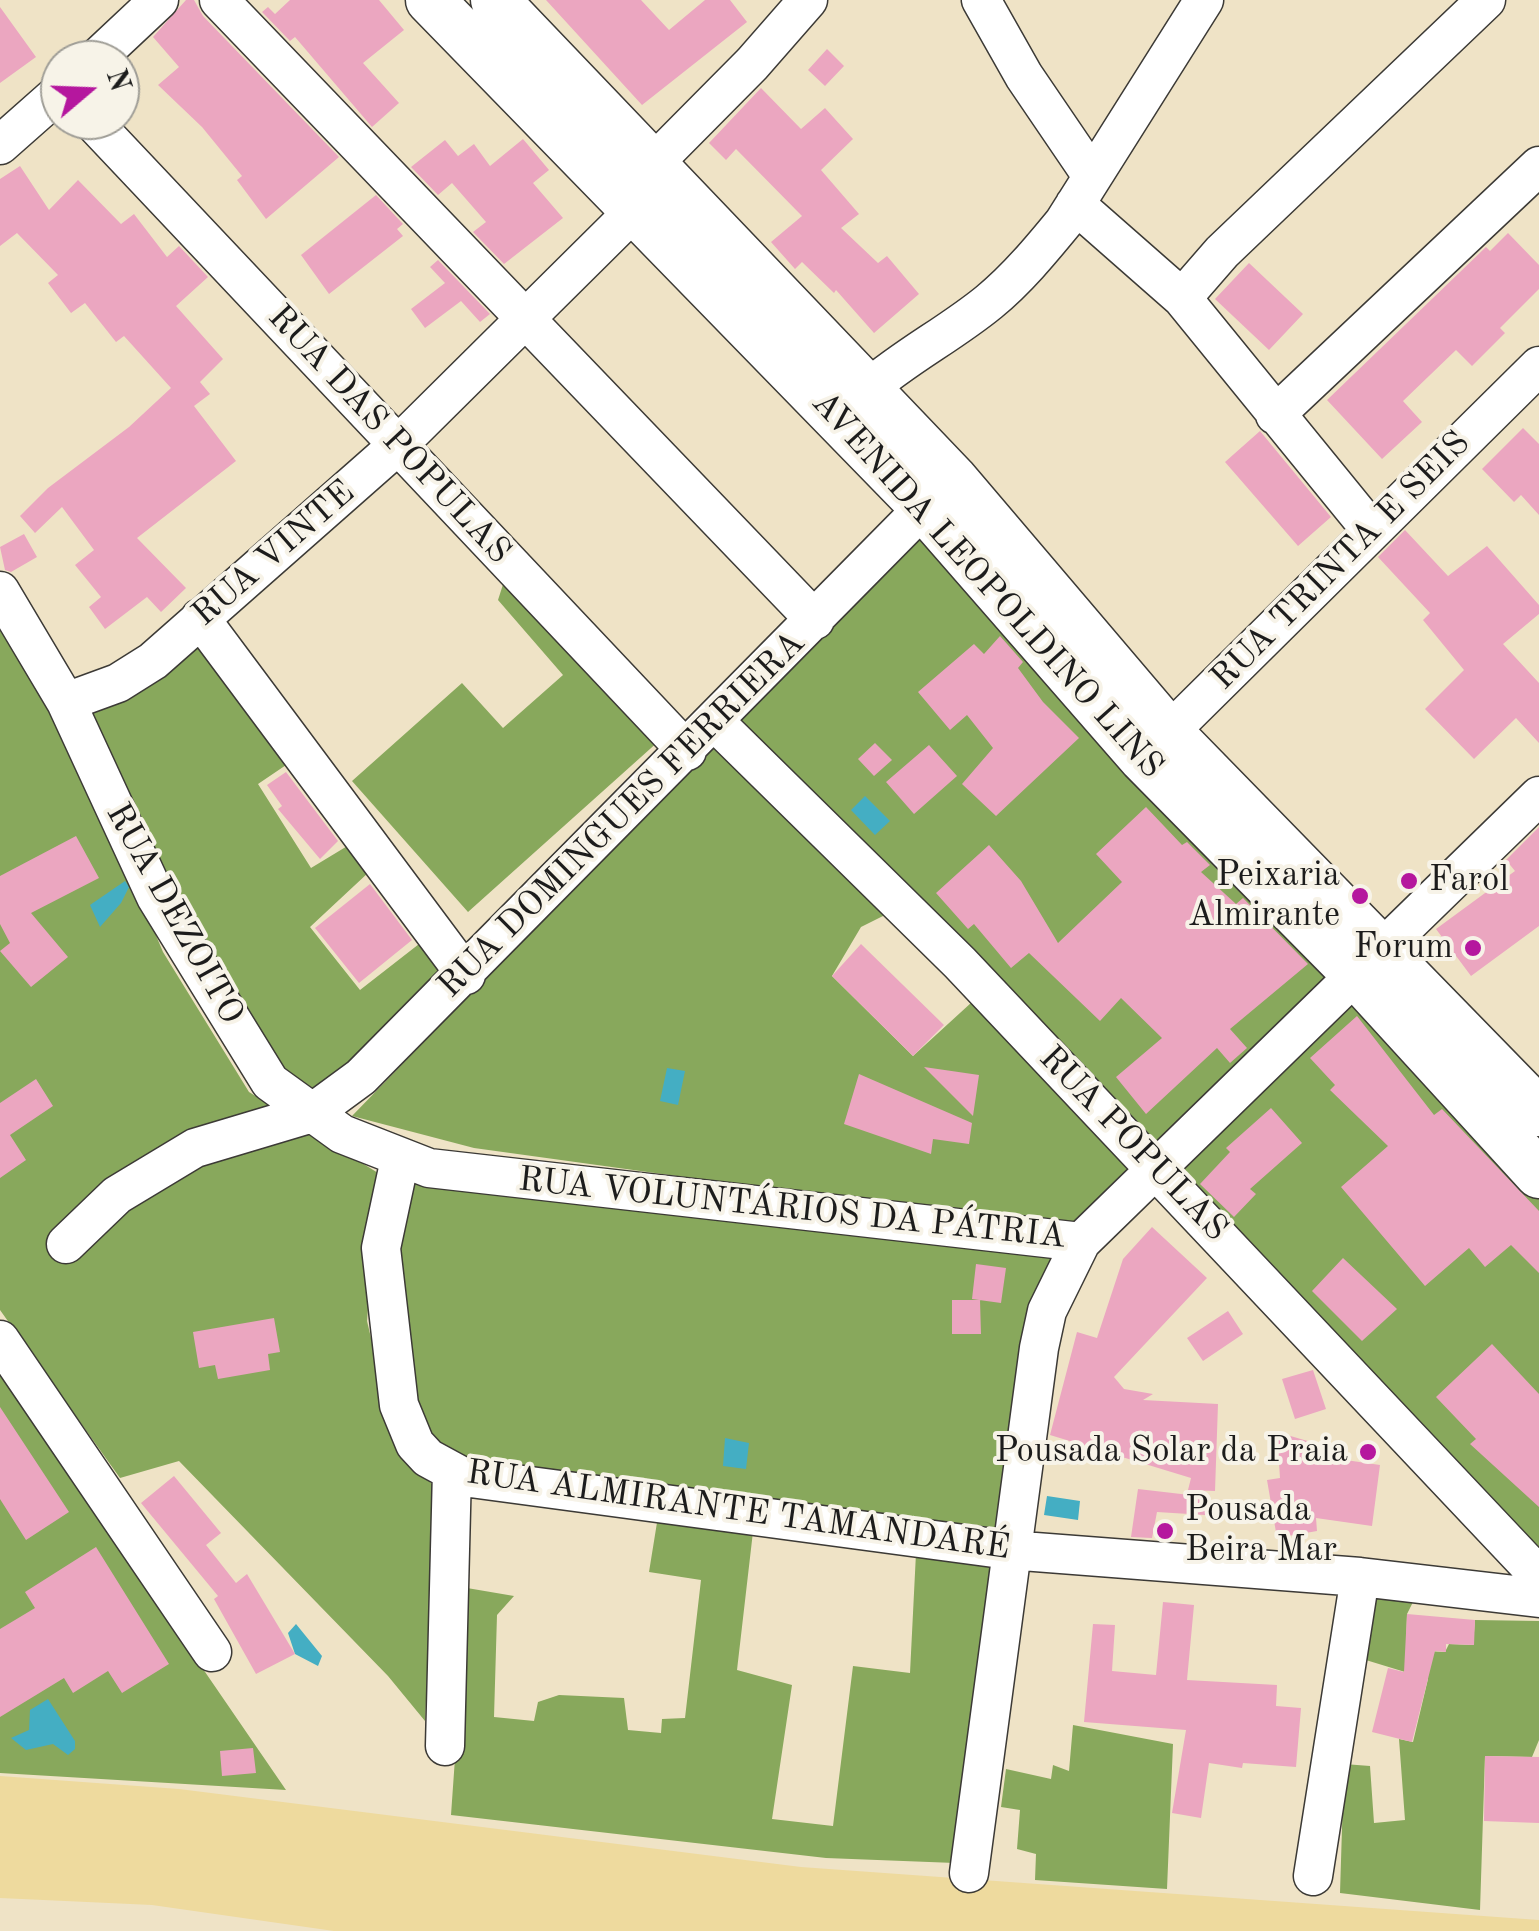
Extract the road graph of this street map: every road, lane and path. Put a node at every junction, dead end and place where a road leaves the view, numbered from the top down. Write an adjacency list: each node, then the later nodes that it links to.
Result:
1 (158, 0): 9 (street)
2 (219, 0): 17 (street)
3 (430, 0): 14 (main road, AVENIDA LEOPOLDINO LINS)
4 (495, 0): 14 (main road, AVENIDA LEOPOLDINO LINS)
5 (808, 0): 14 (street, RUA VINTE)
6 (981, 0): 15 (street)
7 (1204, 0): 15 (street)
8 (1486, 0): 16 (street)
9 (116, 40)
10 (40, 110): 12 (street)
11 (109, 140): 21 (street, RUA DAS POPULAS)
12 (0, 145)
13 (1539, 166): 20 (street)
14 (636, 190): 17 (street, RUA VINTE); 19 (main road, AVENIDA LEOPOLDINO LINS); 22 (main road, AVENIDA LEOPOLDINO LINS)
15 (1083, 190): 16 (street); 19 (street)
16 (1182, 298): 20 (street)
17 (526, 318): 21 (street, RUA VINTE); 26 (street)
18 (1532, 386): 23 (street, RUA TRINTA E SEIS)
19 (868, 389): 22 (main road, AVENIDA LEOPOLDINO LINS)
20 (1275, 415): 23 (street)
21 (398, 445): 25 (street, RUA VINTE); 30 (street, RUA DAS POPULAS)
22 (939, 493): 26 (street, RUA DOMINGUES FERRIERA); 29 (main road, AVENIDA LEOPOLDINO LINS)
23 (1371, 530): 29 (street, RUA TRINTA E SEIS)
24 (0, 591): 27 (street, RUA DEZOITO)
25 (200, 618): 27 (street, RUA VINTE); 33 (street)
26 (815, 620): 28 (street, RUA DOMINGUES FERRIERA)
27 (66, 702): 35 (street, RUA DEZOITO)
28 (715, 722): 30 (street, RUA DOMINGUES FERRIERA); 37 (street, RUA POPULAS)
29 (1156, 745): 32 (main road, AVENIDA LEOPOLDINO LINS)
30 (687, 751): 33 (street, RUA DOMINGUES FERRIERA)
31 (1539, 796): 32 (street, RUA VOLUNTÁRIOS DA PÁTRIA)
32 (1371, 963): 34 (main road, AVENIDA LEOPOLDINO LINS); 37 (street, RUA VOLUNTÁRIOS DA PÁTRIA); 38 (main road, AVENIDA LEOPOLDINO LINS)
33 (466, 975): 35 (street, RUA DOMINGUES FERRIERA)
34 (1539, 1112)
35 (312, 1114): 36 (street, RUA VOLUNTÁRIOS DA PÁTRIA); 40 (street)
36 (400, 1159): 39 (street, RUA VOLUNTÁRIOS DA PÁTRIA); 42 (street, RUA ALMIRANTE TAMANDARÉ)
37 (1159, 1170): 39 (street, RUA VOLUNTÁRIOS DA PÁTRIA); 44 (street, RUA POPULAS)
38 (1539, 1174)
39 (1081, 1242): 43 (street)
40 (66, 1244)
41 (0, 1340): 47 (street)
42 (452, 1472): 43 (street, RUA ALMIRANTE TAMANDARÉ); 48 (street)
43 (1008, 1550): 45 (street, RUA ALMIRANTE TAMANDARÉ); 49 (street)
44 (1539, 1576)
45 (1360, 1578): 46 (street, RUA ALMIRANTE TAMANDARÉ); 50 (street)
46 (1539, 1598)
47 (212, 1652)
48 (445, 1746)
49 (968, 1873)
50 (1312, 1876)

